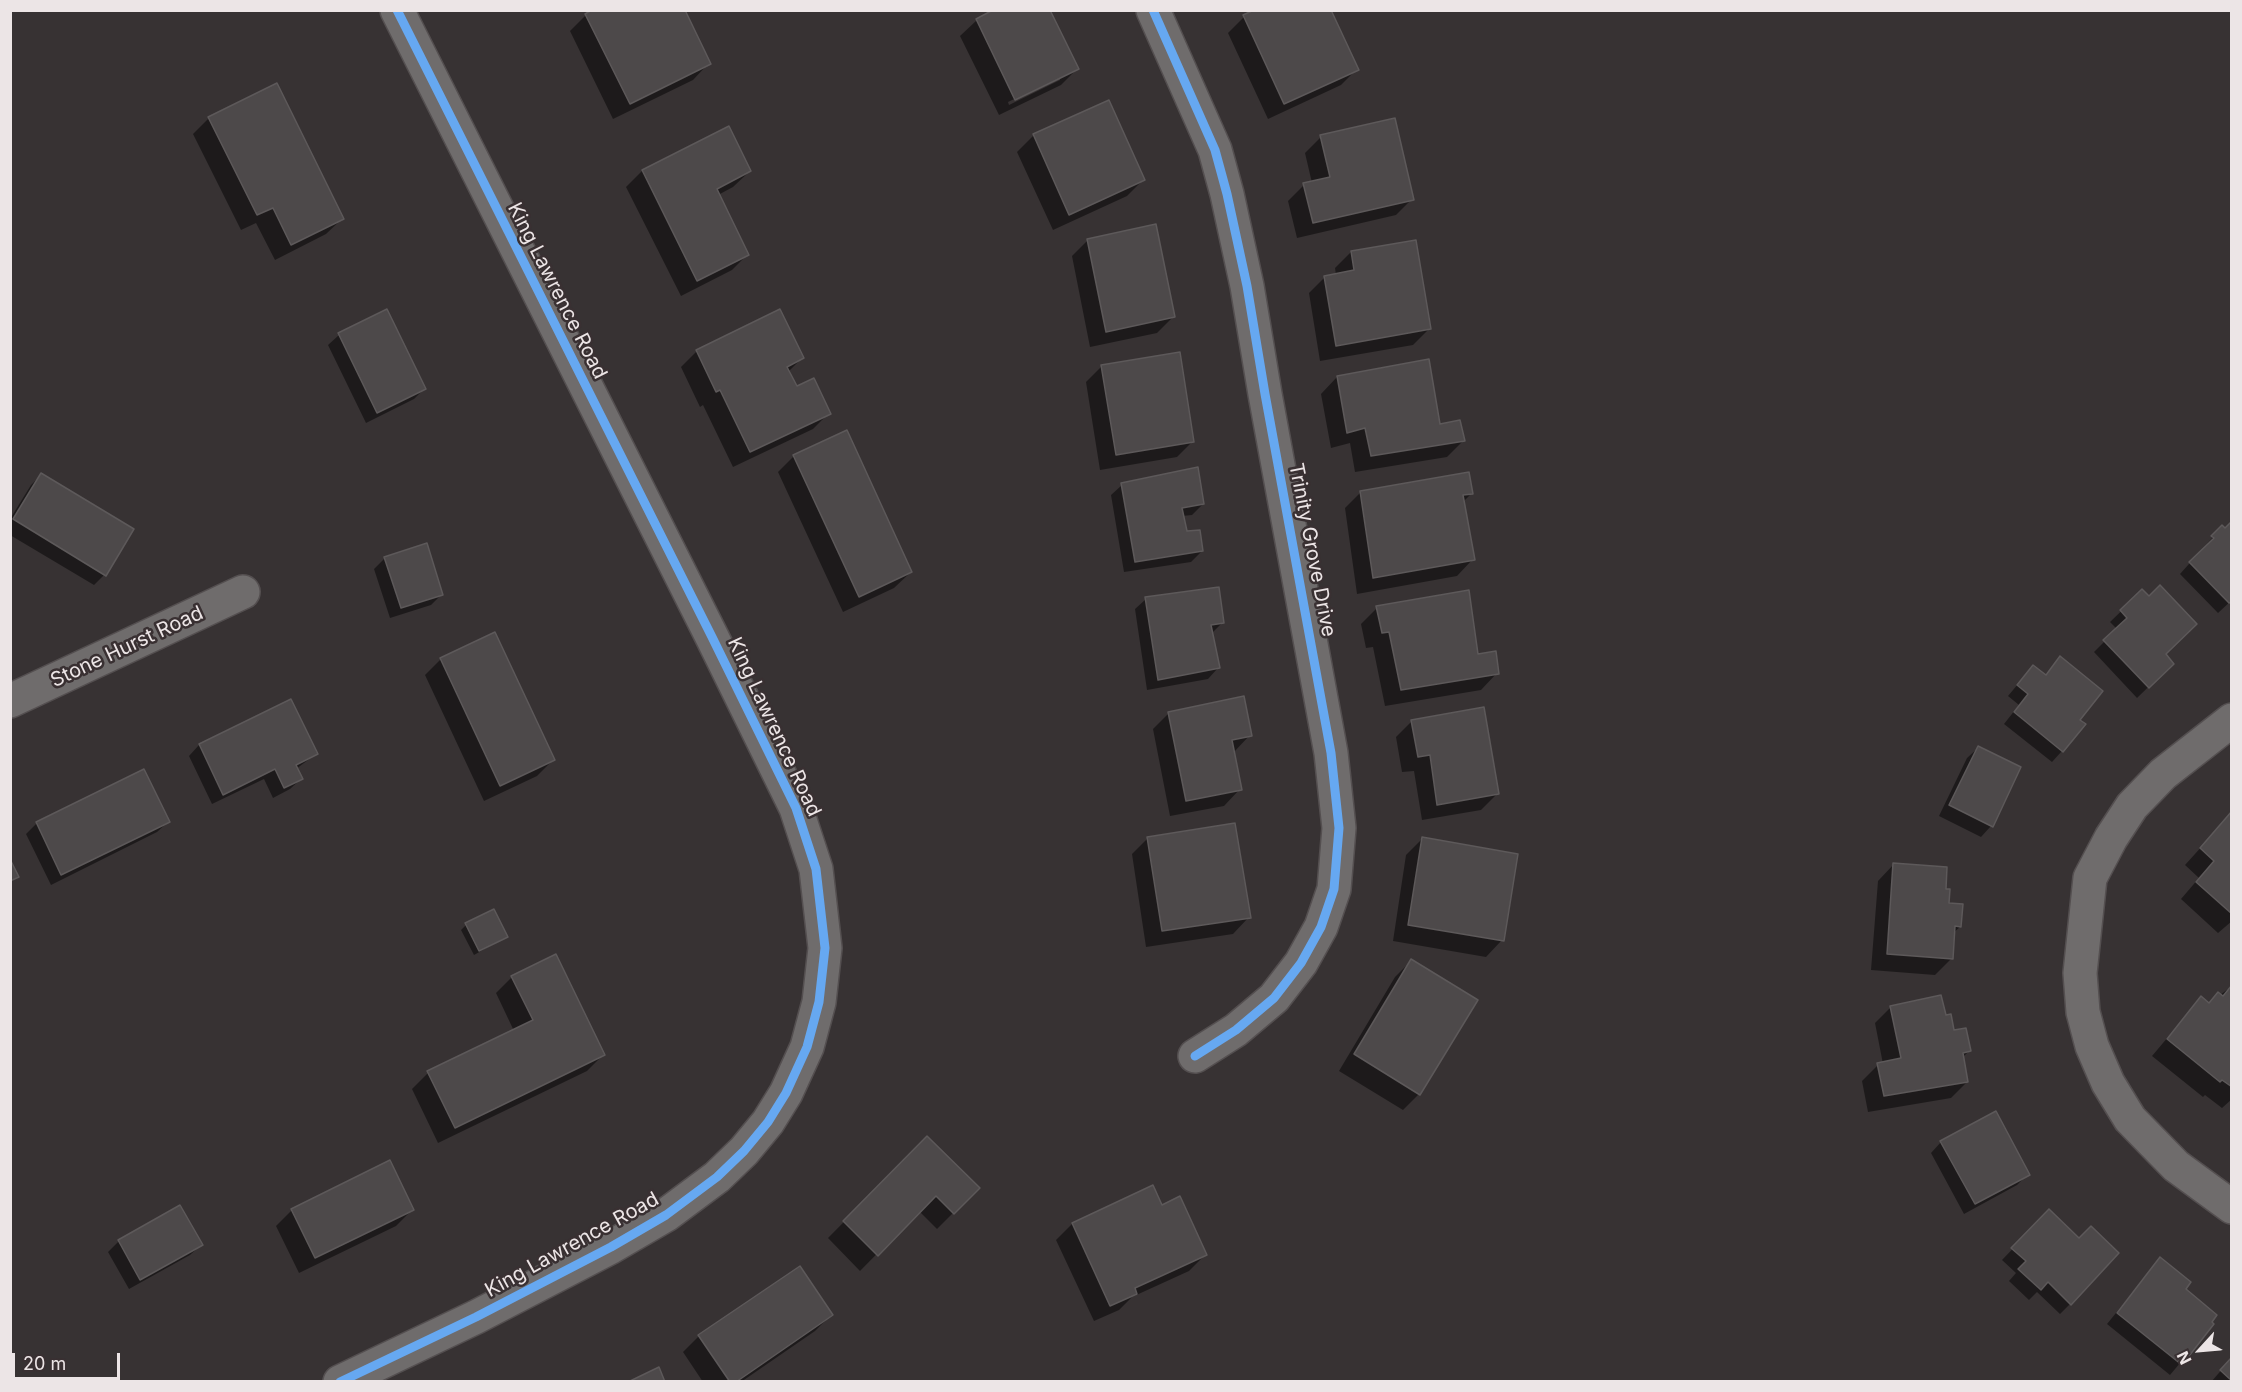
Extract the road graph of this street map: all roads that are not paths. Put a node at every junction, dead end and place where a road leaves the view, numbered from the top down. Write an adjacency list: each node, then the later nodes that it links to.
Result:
1 (397, 10): 8 (street, King Lawrence Road)
2 (1153, 10): 6 (street, Trinity Grove Drive)
3 (243, 592): 4 (street, Stone Hurst Road)
4 (10, 701)
5 (2232, 720): 7 (street)
6 (1195, 1056)
7 (2232, 1207)
8 (340, 1382)

